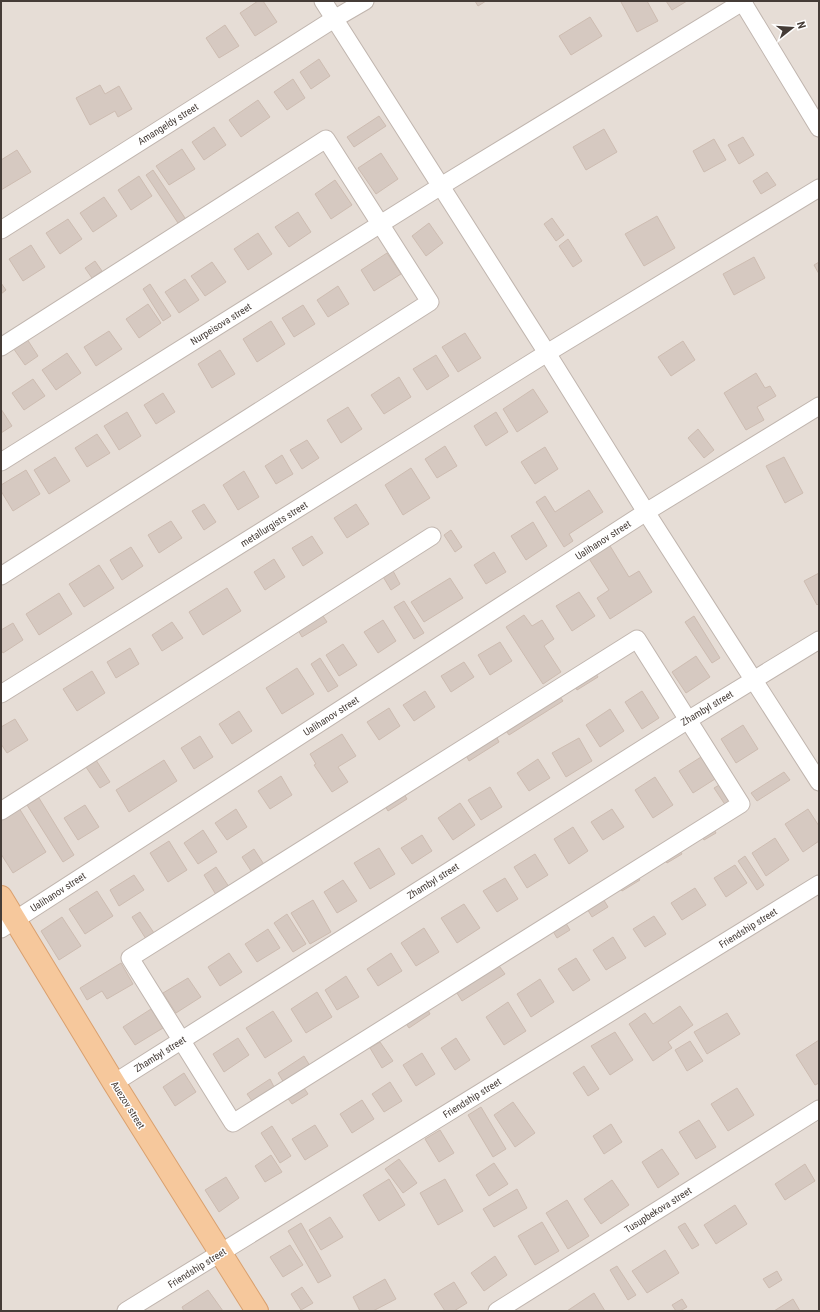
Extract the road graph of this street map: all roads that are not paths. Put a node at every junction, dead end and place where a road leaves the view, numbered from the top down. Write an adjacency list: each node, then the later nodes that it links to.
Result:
1 (323, 1): 4 (street)
2 (365, 1): 4 (street, Amangeldy street)
3 (743, 1): 5 (street); 6 (street, Nurpeisova street)
4 (334, 19): 6 (street); 9 (street, Amangeldy street)
5 (819, 128)
6 (441, 186): 8 (street, Nurpeisova street); 11 (street)
7 (819, 188): 11 (street, metallurgists street)
8 (380, 224): 10 (street); 13 (street, Nurpeisova street); 16 (street)
9 (1, 230)
10 (1, 347)
11 (548, 353): 14 (street); 19 (street, metallurgists street)
12 (819, 406): 14 (street, Ualihanov street)
13 (1, 462)
14 (646, 512): 18 (street); 25 (street, Ualihanov street)
15 (432, 536): 22 (street)
16 (1, 576)
17 (819, 640): 18 (street, Zhambyl street)
18 (753, 680): 20 (street, Zhambyl street); 21 (street)
19 (1, 694)
20 (688, 720): 26 (street, Zhambyl street); 26 (street); 26 (street)
21 (819, 782)
22 (1, 811)
23 (819, 884): 29 (street, Friendship street)
24 (1, 897): 25 (main road, Auezov street)
25 (8, 924): 27 (main road, Auezov street)
26 (182, 1040): 27 (street, Zhambyl street)
27 (114, 1083): 29 (main road, Auezov street)
28 (819, 1109): 32 (street, Tusupbekova street)
29 (221, 1253): 30 (street, Friendship street); 31 (main road, Auezov street)
30 (126, 1311)
31 (257, 1311)
32 (497, 1311)

